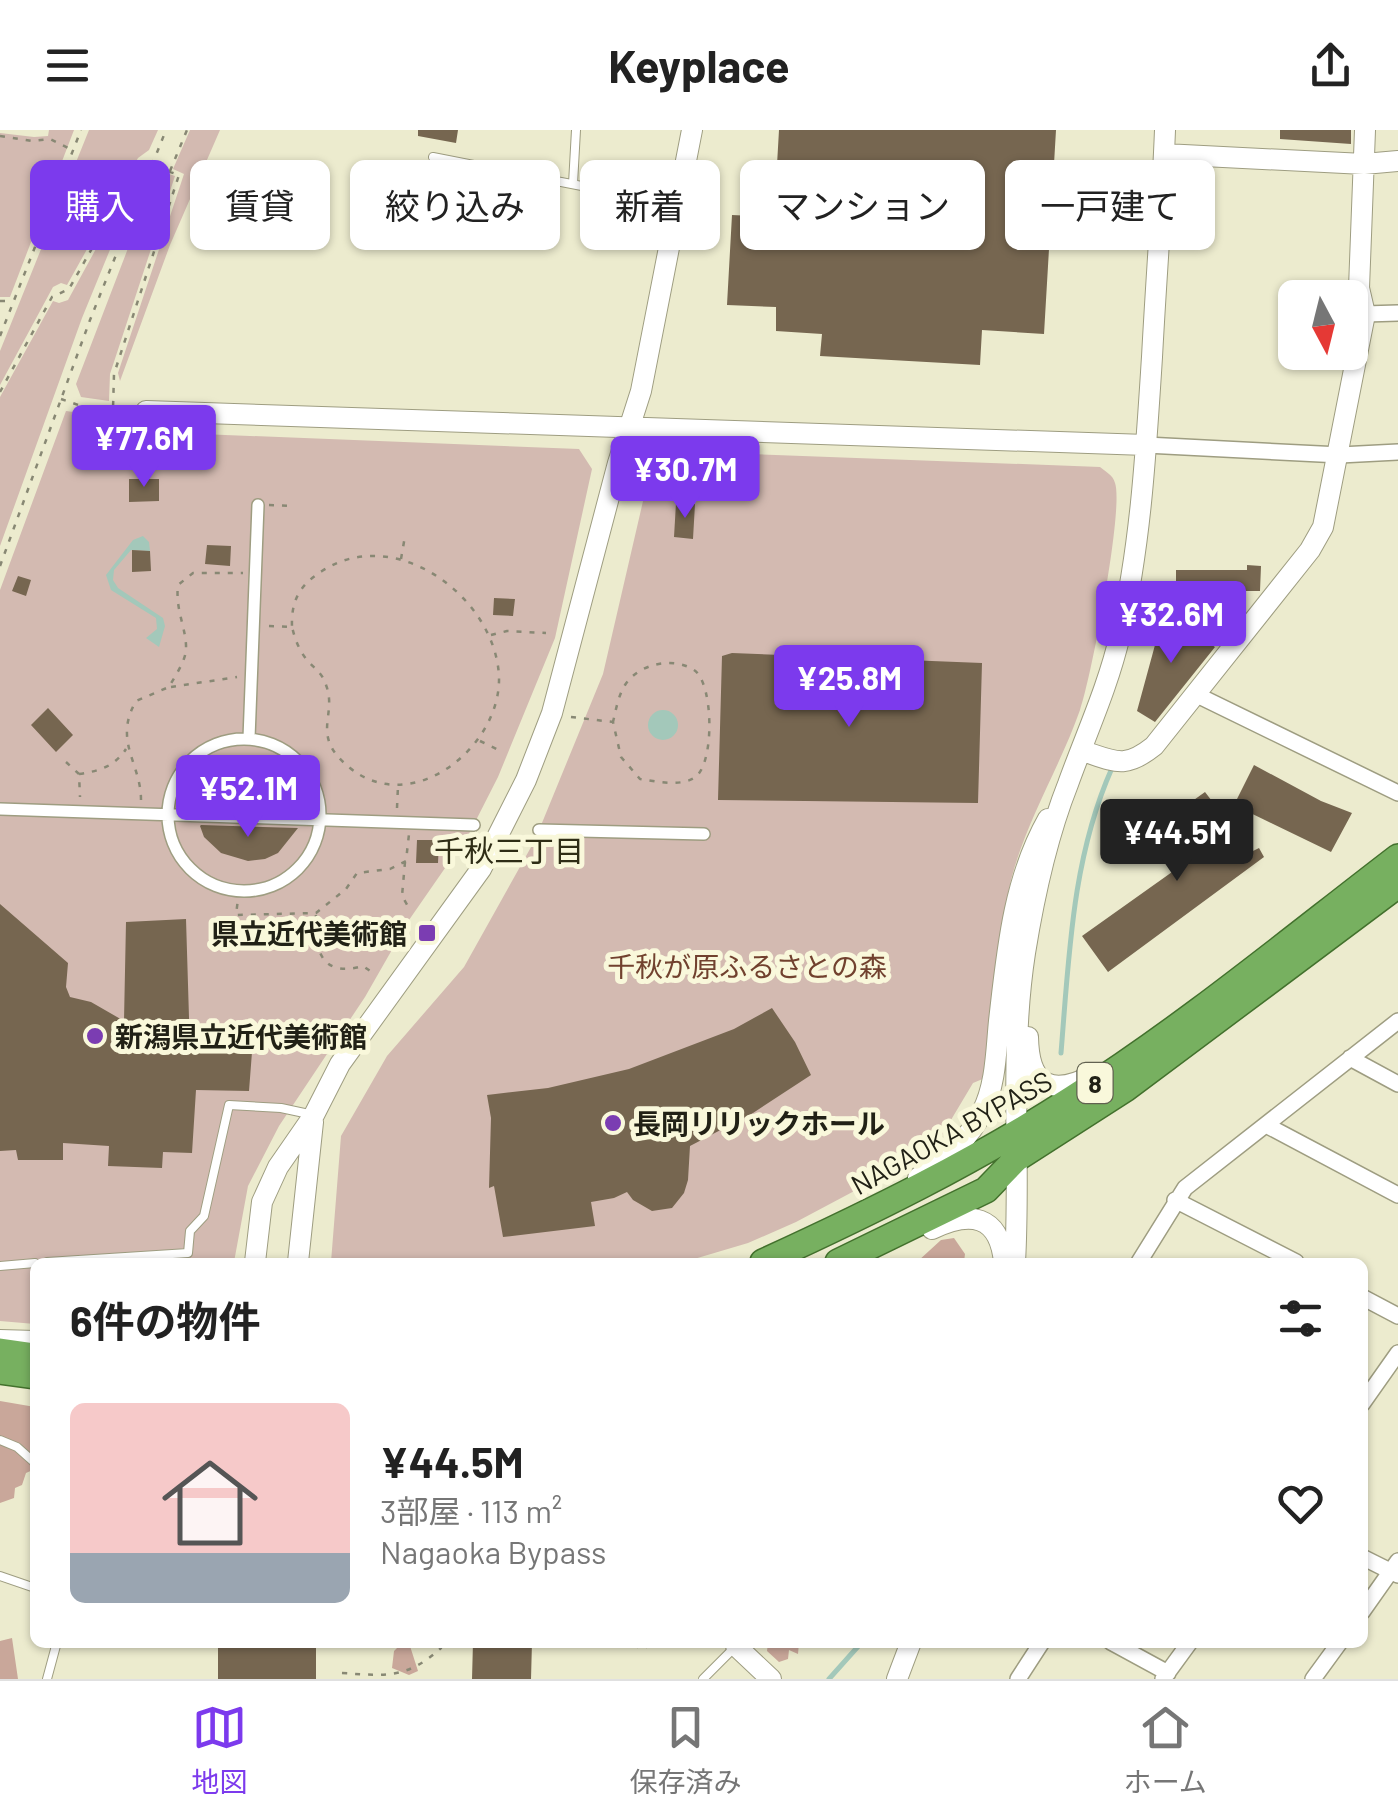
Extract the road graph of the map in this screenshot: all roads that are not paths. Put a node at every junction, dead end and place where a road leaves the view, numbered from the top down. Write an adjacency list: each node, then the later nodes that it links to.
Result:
1 (576, 130): 10 (lane)
2 (692, 130): 7 (street)
3 (1165, 130): 5 (street)
4 (1365, 130): 9 (street)
5 (1164, 154): 9 (street); 19 (street)
6 (433, 157): 10 (lane)
7 (686, 160)
8 (1398, 161): 9 (street)
9 (1364, 164): 13 (street)
10 (572, 184): 11 (lane)
11 (580, 186)
12 (667, 250): 18 (street)
13 (1359, 280)
14 (1398, 313): 15 (street)
15 (1368, 314)
16 (1355, 370): 21 (street)
17 (146, 411): 18 (street)
18 (630, 427): 19 (street); 41 (street)
19 (1146, 446): 21 (street); 25 (street)
20 (1398, 452): 21 (street)
21 (1340, 455): 23 (street)
22 (258, 505): 24 (street)
23 (1196, 695): 25 (street); 27 (street)
24 (249, 738): 29 (street); 30 (street)
25 (1083, 751): 26 (street)
26 (1068, 783): 34 (street); 46 (street)
27 (1398, 793)
28 (0, 809): 29 (street)
29 (167, 814): 30 (street); 30 (street)
30 (322, 819): 31 (street)
31 (474, 825)
32 (539, 830): 33 (street)
33 (704, 834)
34 (1051, 836): 38 (street); 43 (street)
35 (1398, 857): 38 (highway, NAGAOKA BYPASS / 8)
36 (1398, 885): 43 (highway, NAGAOKA BYPASS / 8)
37 (1398, 1021): 39 (street)
38 (1157, 1040): 43 (highway, NAGAOKA BYPASS / 8)
39 (1350, 1058): 40 (street); 42 (street)
40 (1398, 1084)
41 (314, 1115): 47 (lane); 48 (street); 49 (street)
42 (1266, 1125): 44 (street); 45 (street)
43 (1016, 1146): 46 (highway, NAGAOKA BYPASS / 8); 51 (highway, NAGAOKA BYPASS / 8); 54 (street)
44 (1398, 1195)
45 (1175, 1200): 55 (street); 56 (street)
46 (863, 1216): 50 (highway, NAGAOKA BYPASS / 8)
47 (110, 1258)
48 (255, 1258)
49 (298, 1258)
50 (772, 1258)
51 (846, 1258)
52 (869, 1258): 53 (street)
53 (1004, 1258)
54 (1015, 1258)
55 (1141, 1258)
56 (1288, 1258)
57 (30, 1264): 58 (lane)
58 (0, 1266)
59 (1368, 1300): 60 (street)
60 (1398, 1316)
61 (0, 1340): 62 (street)
62 (30, 1341)
63 (0, 1351): 65 (highway)
64 (1398, 1353): 68 (street)
65 (30, 1355)
66 (0, 1372): 67 (highway)
67 (30, 1375)
68 (1368, 1396)
69 (0, 1440): 70 (lane)
70 (30, 1459)
71 (1368, 1559): 72 (street)
72 (1396, 1569): 75 (street)
73 (0, 1576): 74 (lane)
74 (30, 1588)
75 (1368, 1604)
76 (56, 1648): 85 (lane)
77 (734, 1648): 86 (lane)
78 (742, 1648): 87 (street)
79 (909, 1648): 88 (street)
80 (1038, 1648): 89 (street)
81 (1121, 1648): 84 (street)
82 (1186, 1648): 84 (street)
83 (1336, 1648): 90 (street)
84 (1166, 1676)
85 (48, 1679)
86 (703, 1679)
87 (771, 1679)
88 (897, 1679)
89 (1018, 1679)
90 (1313, 1679)

